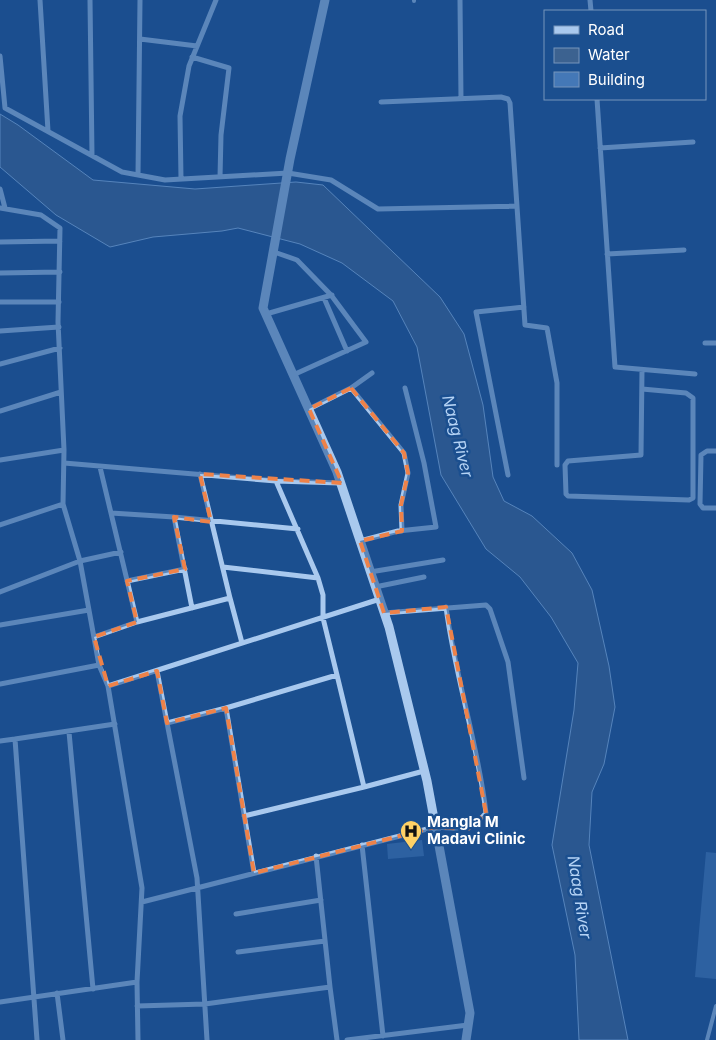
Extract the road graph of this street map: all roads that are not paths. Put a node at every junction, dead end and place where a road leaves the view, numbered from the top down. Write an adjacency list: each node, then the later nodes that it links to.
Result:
1 (40, 0): 14 (street)
2 (90, 0): 17 (street)
3 (140, 0): 7 (street)
4 (216, 0): 8 (street)
5 (325, 0): 18 (street)
6 (460, 0): 11 (street)
7 (140, 39): 8 (street); 19 (street)
8 (197, 46): 10 (street)
9 (0, 56): 14 (street)
10 (192, 57): 20 (street); 21 (street)
11 (461, 99): 13 (street); 23 (street)
12 (597, 100): 16 (street)
13 (381, 102)
14 (48, 131): 17 (street)
15 (693, 142): 16 (street)
16 (600, 148): 29 (street)
17 (92, 155): 19 (street)
18 (288, 173): 20 (street); 23 (street); 27 (street)
19 (138, 175): 21 (street)
20 (220, 177): 21 (street)
21 (181, 179)
22 (0, 190): 24 (street)
23 (516, 206): 36 (street)
24 (3, 208): 25 (street)
25 (60, 241): 26 (street); 30 (street)
26 (0, 242)
27 (274, 250): 32 (street); 37 (street)
28 (684, 250): 29 (street)
29 (607, 254): 45 (street)
30 (60, 272): 31 (street); 35 (street)
31 (0, 273)
32 (332, 296): 33 (street); 43 (street)
33 (324, 298): 37 (street); 43 (street)
34 (0, 302): 35 (street)
35 (59, 302): 38 (street)
36 (524, 307): 59 (street); 62 (street)
37 (266, 314): 47 (street)
38 (58, 327): 39 (street); 42 (street)
39 (0, 331)
40 (705, 343): 41 (street)
41 (716, 343)
42 (60, 348): 44 (street); 52 (street)
43 (347, 351): 47 (street)
44 (0, 364)
45 (642, 370): 48 (street); 51 (street)
46 (372, 373): 49 (street)
47 (293, 374): 53 (street)
48 (695, 374)
49 (351, 388): 53 (street); 72 (street)
50 (405, 388): 72 (street)
51 (642, 389): 51 (street)
52 (61, 392): 54 (street); 55 (street)
53 (309, 409): 64 (street)
54 (0, 411)
55 (64, 450): 57 (street); 58 (street)
56 (716, 451): 66 (street)
57 (0, 460)
58 (64, 463): 60 (street); 65 (street)
59 (557, 465)
60 (100, 467): 61 (street); 67 (street)
61 (200, 474): 63 (street); 69 (street)
62 (508, 474)
63 (276, 480): 64 (street); 71 (street)
64 (340, 483): 73 (street)
65 (63, 504): 70 (street); 76 (street)
66 (716, 508)
67 (111, 513): 68 (street); 74 (street)
68 (174, 517): 69 (street); 78 (street)
69 (211, 522): 71 (street); 77 (street)
70 (0, 525)
71 (298, 529): 81 (street)
72 (402, 531): 73 (street)
73 (360, 541): 79 (street)
74 (120, 552): 76 (street); 82 (street)
75 (443, 560): 79 (street)
76 (80, 562): 84 (street); 89 (street)
77 (223, 567): 81 (street); 85 (street)
78 (184, 569): 82 (street); 88 (street)
79 (370, 572): 83 (street)
80 (424, 577): 83 (street)
81 (318, 578): 91 (street)
82 (127, 581): 92 (street)
83 (376, 587): 86 (street)
84 (0, 592)
85 (230, 598): 88 (street); 95 (street)
86 (380, 599): 90 (street); 91 (street)
87 (446, 607): 90 (street); 108 (street); 111 (street)
88 (192, 608): 92 (street)
89 (89, 610): 93 (street); 94 (street)
90 (384, 614): 107 (street)
91 (323, 618): 95 (street); 98 (street)
92 (137, 622): 94 (street)
93 (0, 625)
94 (94, 637): 96 (street)
95 (242, 643): 97 (street)
96 (99, 665): 99 (street); 100 (street)
97 (157, 671): 100 (street); 102 (street)
98 (337, 675): 101 (street); 109 (street)
99 (0, 684)
100 (108, 686): 103 (street)
101 (226, 708): 102 (street); 110 (street)
102 (167, 723): 115 (street)
103 (115, 724): 104 (street); 117 (street)
104 (69, 732): 105 (street); 123 (street)
105 (15, 739): 106 (street); 125 (street)
106 (0, 741)
107 (424, 771): 109 (street); 111 (street)
108 (524, 778)
109 (364, 787): 110 (street)
110 (244, 816): 114 (street)
111 (435, 827): 112 (street); 130 (street)
112 (362, 845): 113 (street); 131 (street)
113 (316, 856): 114 (street); 116 (street)
114 (254, 873): 115 (street)
115 (198, 887): 117 (street); 127 (street)
116 (321, 900): 118 (street); 119 (street)
117 (142, 902): 121 (street)
118 (236, 914)
119 (325, 941): 120 (street); 122 (street)
120 (238, 952)
121 (138, 982): 123 (street); 128 (street)
122 (330, 987): 127 (street); 136 (street)
123 (92, 989): 124 (street)
124 (57, 993): 125 (street); 133 (street)
125 (33, 996): 126 (street); 132 (street)
126 (0, 1002)
127 (205, 1004): 128 (street); 135 (street)
128 (138, 1006): 134 (street)
129 (716, 1006): 139 (lane)
130 (468, 1025): 131 (street); 138 (street)
131 (383, 1036): 137 (street)
132 (37, 1040)
133 (62, 1040)
134 (138, 1040)
135 (207, 1040)
136 (337, 1040)
137 (347, 1040)
138 (466, 1040)
139 (707, 1040)

